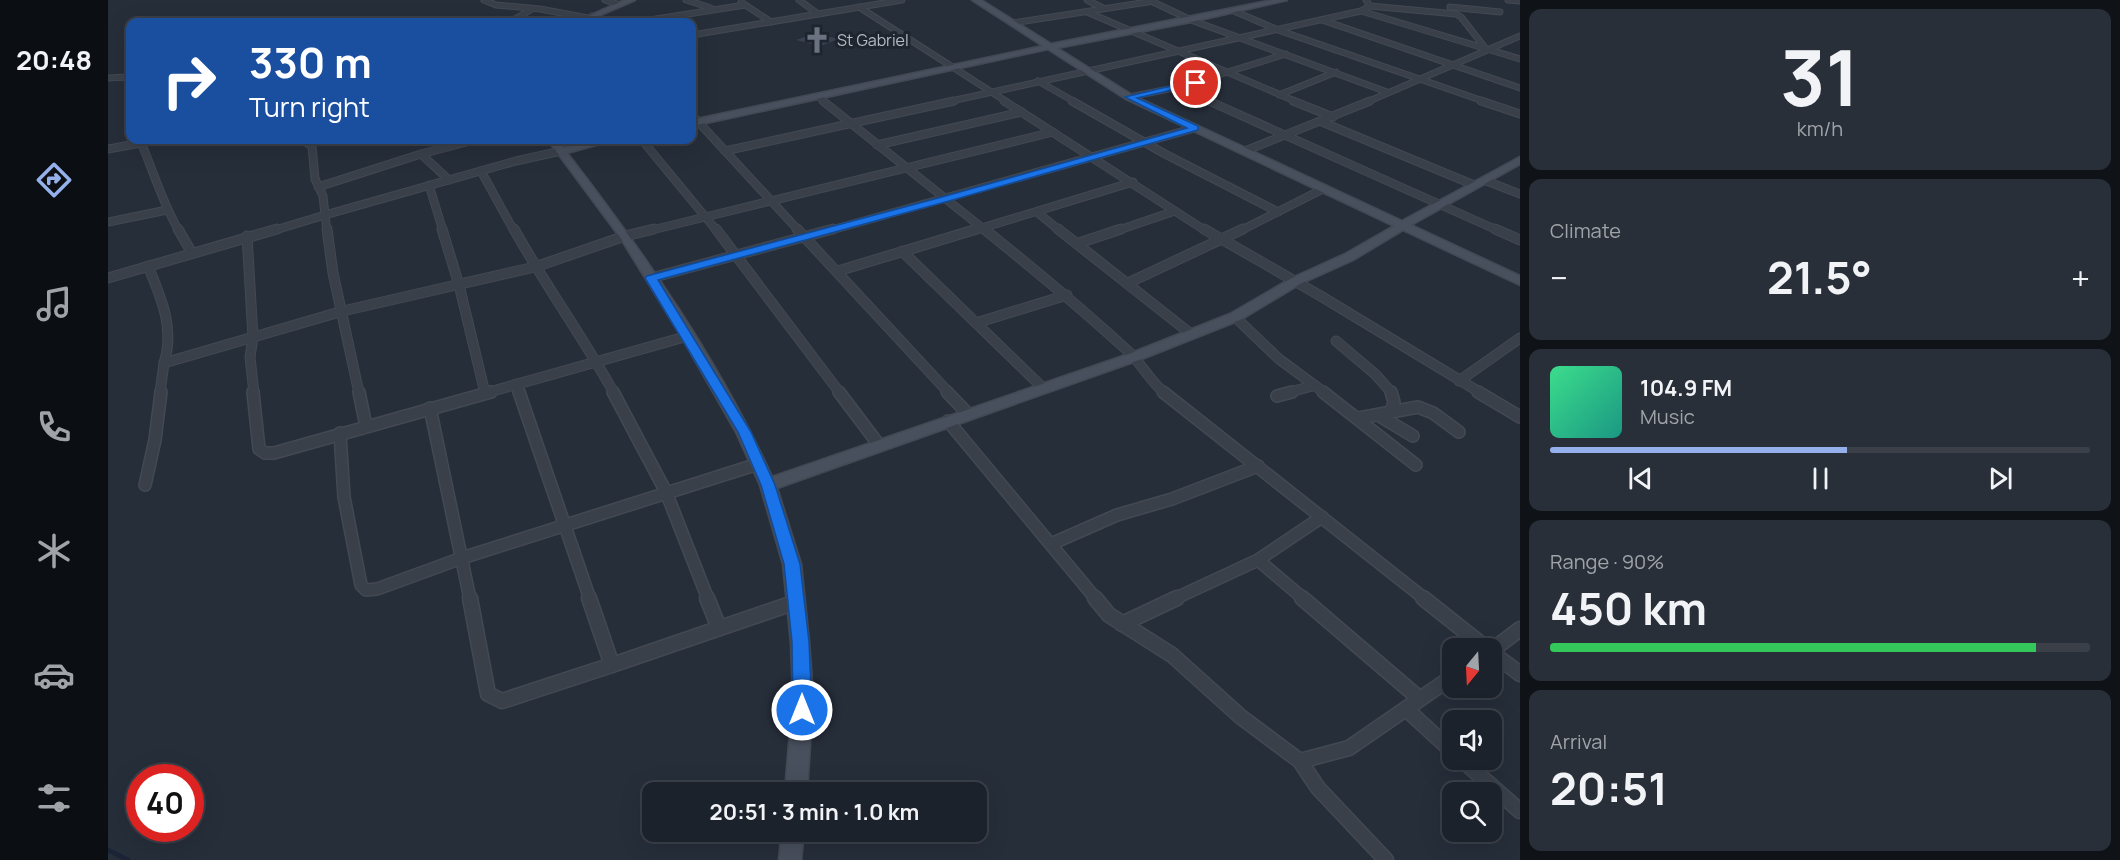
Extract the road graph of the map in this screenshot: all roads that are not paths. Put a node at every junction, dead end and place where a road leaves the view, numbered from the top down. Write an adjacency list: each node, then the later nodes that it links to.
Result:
1 (484, 0): 21 (street)
2 (605, 0): 17 (street)
3 (631, 0): 17 (street)
4 (686, 0): 22 (street)
5 (738, 0): 18 (street)
6 (799, 0): 28 (street)
7 (902, 0): 14 (street)
8 (976, 0): 35 (street)
9 (1087, 0): 20 (street)
10 (1153, 0): 20 (street); 32 (street)
11 (1283, 0): 24 (street)
12 (1442, 0): 23 (street)
13 (1508, 0): 15 (street)
14 (892, 1): 19 (street)
15 (1520, 1)
16 (1368, 3): 23 (street); 25 (street)
17 (617, 4): 29 (street)
18 (745, 5): 22 (street); 34 (street)
19 (859, 7): 28 (street); 47 (street)
20 (1103, 8): 26 (street)
21 (532, 9): 29 (street); 30 (street)
22 (714, 9): 31 (street)
23 (1451, 10): 27 (street); 42 (street)
24 (1233, 11): 32 (street); 36 (street)
25 (1361, 11): 33 (street); 42 (street)
26 (1087, 12): 35 (street); 37 (street)
27 (1500, 12)
28 (818, 14): 34 (street)
29 (590, 17)
30 (517, 18)
31 (661, 18)
32 (1191, 20): 37 (street); 40 (street)
33 (1322, 20): 36 (street); 46 (street)
34 (771, 22): 38 (street)
35 (1013, 23): 41 (street)
36 (1278, 30): 40 (street); 53 (street)
37 (1128, 31): 41 (street); 43 (street)
38 (696, 34)
39 (1520, 36): 42 (street)
40 (1240, 37): 43 (street); 44 (street)
41 (1047, 47): 47 (street); 48 (street)
42 (1486, 49): 45 (street); 46 (street)
43 (1174, 51): 48 (street); 50 (street)
44 (1286, 54): 49 (street); 50 (street)
45 (1520, 59)
46 (1450, 64): 53 (street); 56 (street)
47 (953, 67): 57 (street); 60 (street)
48 (1085, 71): 54 (street); 61 (street)
49 (1336, 72): 58 (street); 59 (street)
50 (1229, 73): 55 (street); 59 (street)
51 (126, 77): 52 (street)
52 (108, 78)
53 (1418, 79): 58 (street); 63 (street)
54 (1038, 81): 57 (street); 72 (street)
55 (1179, 87): 61 (street); 71 (street)
56 (1520, 88)
57 (991, 91): 62 (street); 68 (street)
58 (1387, 92): 64 (street)
59 (1279, 95): 64 (street)
60 (817, 96): 65 (street); 68 (street)
61 (1129, 97): 69 (street)
62 (1022, 112): 70 (street); 79 (street)
63 (1520, 114)
64 (1333, 117): 67 (street)
65 (696, 120)
66 (696, 122): 81 (street)
67 (1322, 122): 71 (street); 90 (street)
68 (852, 123): 79 (street); 81 (street)
69 (1195, 128): 72 (street); 82 (street)
70 (1053, 132): 84 (street); 86 (street)
71 (1286, 136): 82 (street); 97 (street)
72 (1145, 143): 84 (street); 101 (street)
73 (129, 144): 80 (street)
74 (142, 144): 98 (street)
75 (309, 144): 92 (street)
76 (459, 144): 83 (street)
77 (645, 144): 103 (street)
78 (557, 145): 87 (street); 108 (street)
79 (877, 145): 86 (street)
80 (108, 149)
81 (725, 151): 96 (street)
82 (1245, 151): 93 (street)
83 (421, 154): 88 (street); 92 (street)
84 (1093, 157): 89 (street); 95 (street)
85 (1520, 160): 90 (street)
86 (903, 167): 95 (street); 96 (street)
87 (481, 171): 88 (street); 117 (street)
88 (448, 180): 91 (street)
89 (1133, 182): 99 (street); 100 (street)
90 (1479, 182): 94 (street); 97 (street)
91 (429, 185): 102 (street); 124 (street)
92 (318, 187): 102 (street)
93 (1323, 189): 101 (street); 105 (street)
94 (1520, 194)
95 (945, 199): 106 (street); 109 (street)
96 (769, 200): 103 (street); 109 (street)
97 (1441, 204): 105 (street); 111 (street)
98 (167, 210): 104 (street); 114 (street)
99 (1174, 211): 110 (street); 112 (street)
100 (1037, 212): 106 (street); 112 (street)
101 (1278, 212): 110 (street)
102 (325, 215): 107 (street); 126 (street)
103 (705, 217): 108 (street); 115 (street)
104 (108, 222)
105 (1403, 225): 121 (street); 122 (street)
106 (980, 227): 113 (street); 125 (street)
107 (247, 236): 114 (street); 131 (street)
108 (624, 236): 117 (street); 120 (street)
109 (804, 237): 115 (street); 118 (street)
110 (1221, 240): 121 (street); 123 (street)
111 (1520, 240)
112 (1079, 243): 123 (street)
113 (902, 250): 118 (street); 128 (street)
114 (192, 253): 116 (street)
115 (737, 255): 120 (street); 154 (street)
116 (148, 266): 119 (street); 135 (street)
117 (535, 267): 124 (street); 136 (street)
118 (838, 271): 145 (street)
119 (108, 278)
120 (651, 278): 130 (street)
121 (1296, 281): 127 (street); 137 (street)
122 (1520, 281)
123 (1128, 283): 129 (street)
124 (459, 285): 126 (street); 141 (street)
125 (1067, 295): 128 (street); 134 (street)
126 (343, 311): 131 (street); 150 (street)
127 (1235, 317): 129 (street); 139 (street)
128 (976, 323): 140 (street)
129 (1191, 334): 134 (street)
130 (688, 336): 136 (street); 155 (street)
131 (253, 337): 135 (street); 152 (street)
132 (1336, 341): 144 (street)
133 (1518, 342): 137 (street)
134 (1134, 357): 140 (street); 157 (street)
135 (164, 363): 158 (street)
136 (598, 364): 138 (street); 160 (street)
137 (1459, 381): 147 (street)
138 (516, 384): 141 (street); 162 (street)
139 (1312, 386): 142 (street); 148 (street)
140 (1043, 388): 145 (street)
141 (485, 393): 143 (street)
142 (1277, 396)
143 (430, 408): 150 (street); 164 (street)
144 (1391, 412): 146 (street); 151 (street)
145 (968, 414): 149 (street)
146 (1378, 415): 148 (street); 153 (street)
147 (1520, 417)
148 (1359, 418): 156 (street)
149 (948, 421): 154 (street); 163 (street)
150 (366, 426): 152 (street)
151 (1459, 432)
152 (340, 433): 164 (street)
153 (1413, 436)
154 (879, 445): 159 (street)
155 (758, 464): 159 (street); 160 (street)
156 (1416, 465)
157 (1258, 466): 161 (street); 163 (street)
158 (145, 485)
159 (768, 485): 166 (street)
160 (666, 492): 162 (street); 168 (street)
161 (1322, 517): 165 (street); 170 (street)
162 (565, 525): 164 (street); 173 (street)
163 (1051, 544): 167 (street)
164 (462, 558): 173 (street)
165 (1258, 560): 167 (street); 176 (street)
166 (796, 602): 168 (street); 181 (street)
167 (1122, 624): 179 (street)
168 (719, 628): 173 (street)
169 (1520, 629): 171 (street)
170 (1473, 638)
171 (1502, 643)
172 (1502, 660): 174 (street)
173 (612, 665)
174 (1520, 674)
175 (1442, 684): 176 (street)
176 (1420, 699): 177 (street)
177 (1406, 710): 178 (street); 179 (street)
178 (1442, 742)
179 (1300, 761): 185 (street)
180 (1473, 770): 182 (street)
181 (797, 782)
182 (1520, 811)
183 (792, 842): 184 (street)
184 (790, 860)
185 (1386, 860)

